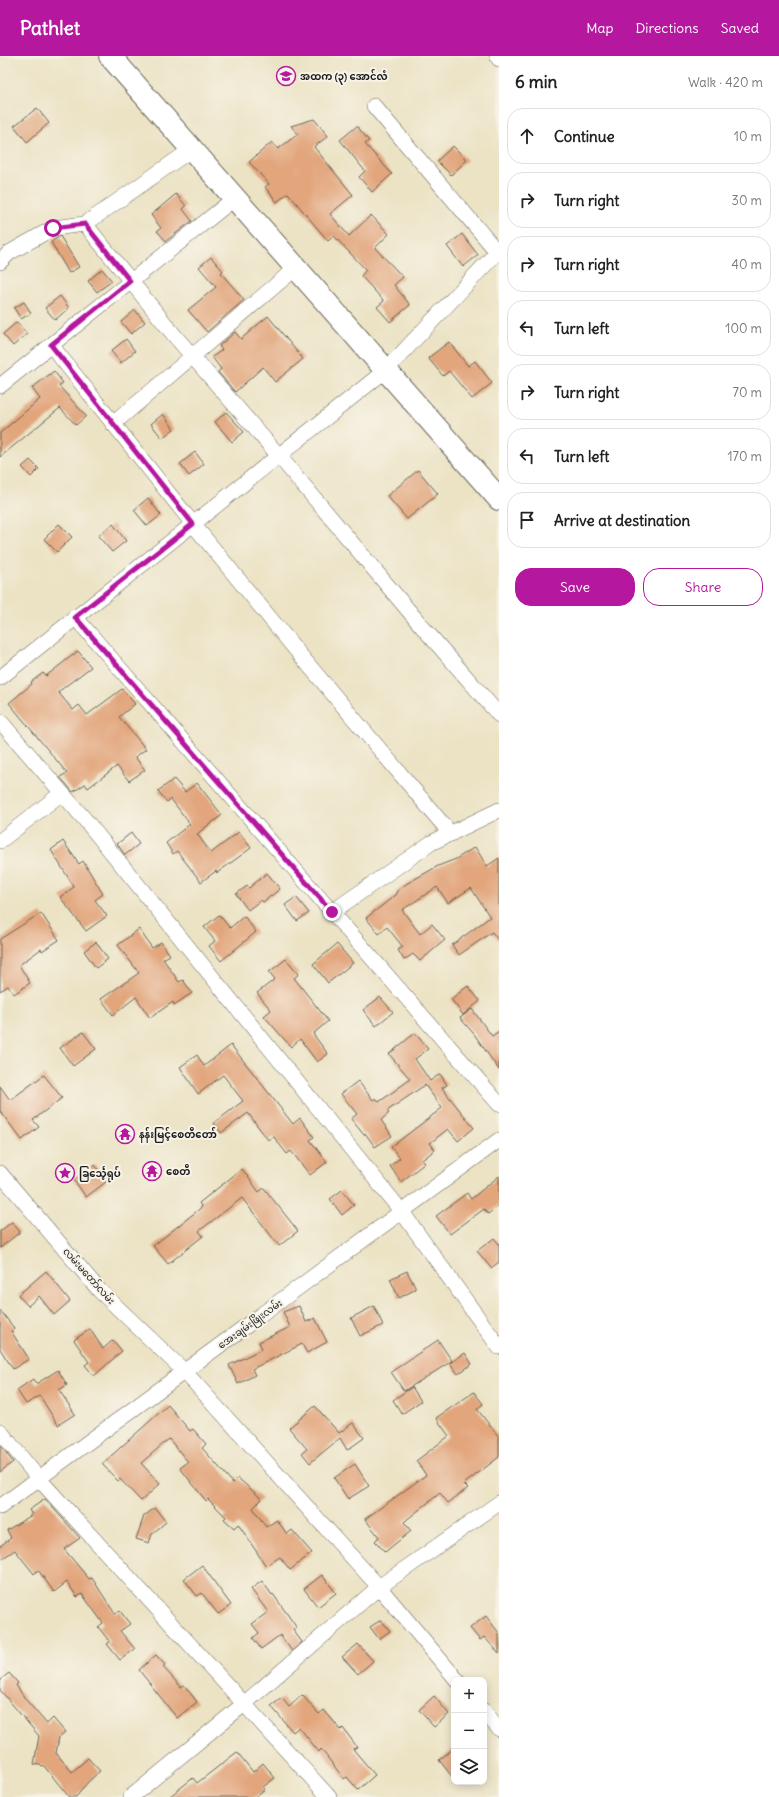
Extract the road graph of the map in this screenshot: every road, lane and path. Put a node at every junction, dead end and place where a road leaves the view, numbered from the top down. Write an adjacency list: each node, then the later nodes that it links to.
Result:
1 (110, 56): 5 (highway)
2 (497, 56): 3 (street)
3 (499, 59)
4 (374, 106): 8 (street)
5 (192, 149): 6 (highway); 7 (street)
6 (235, 198): 10 (highway); 11 (street)
7 (85, 224): 9 (street); 11 (street)
8 (498, 252): 14 (street)
9 (0, 262)
10 (297, 267): 13 (street); 14 (highway)
11 (130, 281): 12 (street); 13 (street)
12 (51, 345): 15 (street); 16 (street)
13 (193, 356): 16 (street); 17 (street)
14 (386, 370): 17 (street); 18 (highway)
15 (0, 386)
16 (113, 424): 19 (street)
17 (279, 456): 19 (street); 22 (street)
18 (499, 499)
19 (193, 524): 20 (street); 26 (street)
20 (75, 617): 21 (street); 28 (street)
21 (0, 678)
22 (499, 715)
23 (0, 721): 24 (street)
24 (62, 793): 27 (street); 32 (street)
25 (496, 816): 26 (street)
26 (451, 834): 28 (street)
27 (0, 840)
28 (332, 912): 29 (street)
29 (499, 1104)
30 (499, 1140): 32 (street, အေးချမ်းဖြိုးလမ်း)
31 (2, 1179): 34 (street, လမ်းမတော်လမ်း)
32 (402, 1212): 33 (street); 34 (street, အေးချမ်းဖြိုးလမ်း)
33 (499, 1347)
34 (185, 1372): 36 (street, အေးချမ်းဖြိုးလမ်း); 39 (street, လမ်းမတော်လမ်း)
35 (0, 1431): 36 (street)
36 (39, 1478): 38 (street, အေးချမ်းဖြိုးလမ်း); 41 (street)
37 (499, 1503): 39 (street)
38 (0, 1507)
39 (379, 1587): 40 (street, လမ်းမတော်လမ်း); 41 (street)
40 (454, 1677)
41 (244, 1704): 44 (street); 45 (street)
42 (486, 1713): 43 (street)
43 (499, 1729)
44 (131, 1797)
45 (329, 1797)

